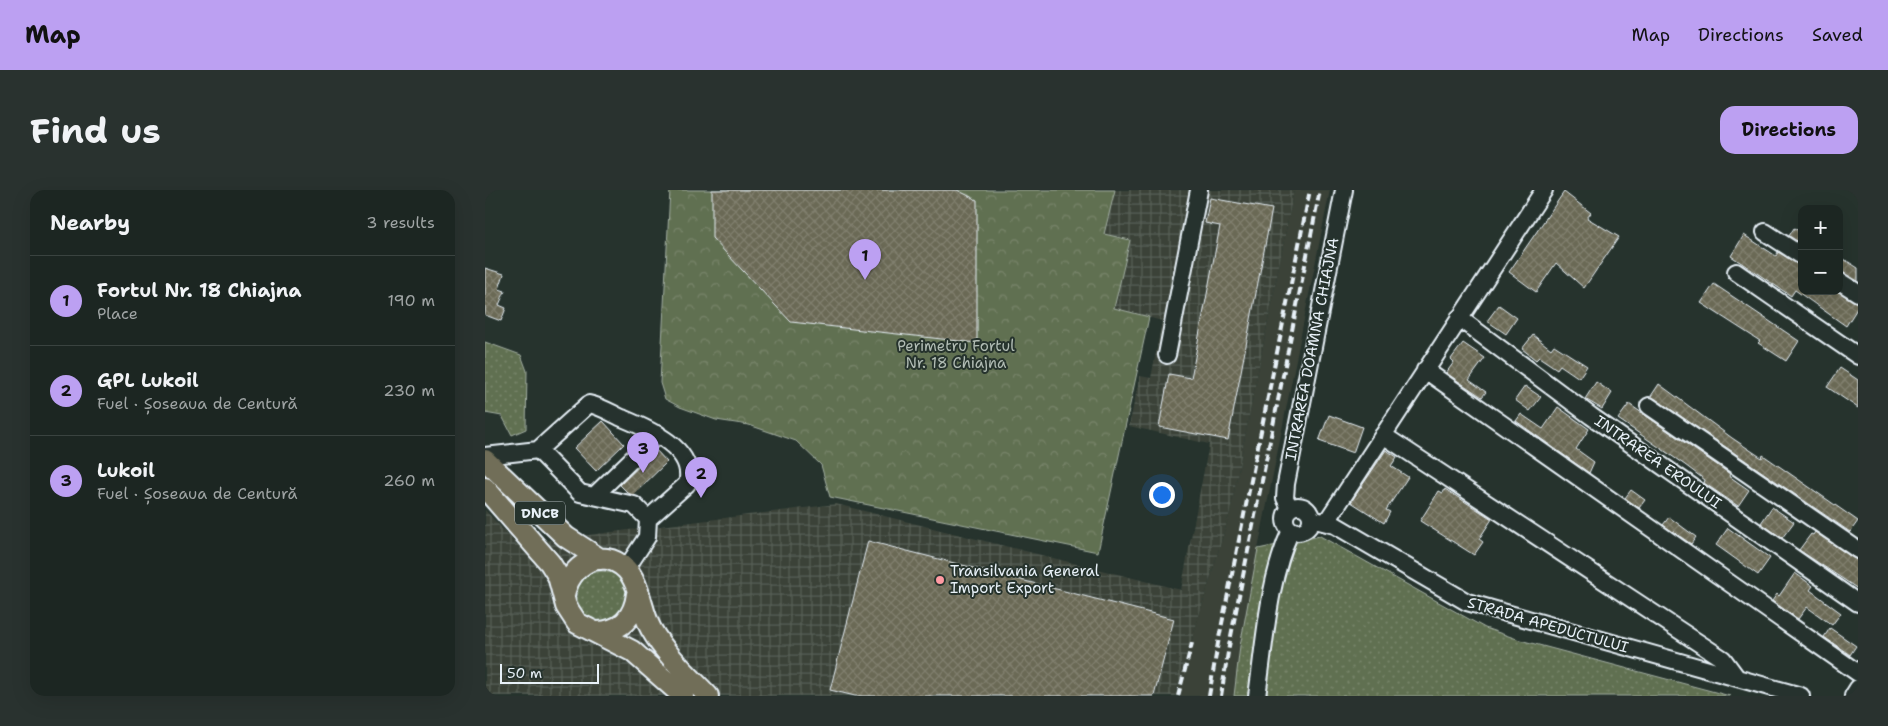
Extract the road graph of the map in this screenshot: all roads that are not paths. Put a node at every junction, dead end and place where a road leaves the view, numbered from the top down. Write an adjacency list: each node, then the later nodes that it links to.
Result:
1 (1199, 190): 10 (street)
2 (1344, 190): 21 (street, INTRAREA DOAMNA CHIAJNA)
3 (1544, 190): 9 (street)
4 (1765, 232): 5 (street)
5 (1798, 253)
6 (1736, 272): 11 (street)
7 (1843, 284): 8 (street)
8 (1858, 293)
9 (1459, 318): 12 (street); 30 (street, INTRAREA EROULUI)
10 (1167, 355)
11 (1858, 356)
12 (1425, 370): 15 (street); 32 (street)
13 (1649, 406): 25 (street)
14 (658, 434): 16 (street); 20 (street); 22 (street)
15 (1383, 435): 23 (street); 33 (street)
16 (538, 450): 17 (street); 20 (street)
17 (485, 456)
18 (485, 460): 26 (main road, DNCB)
19 (487, 493): 29 (main road, DNCB)
20 (594, 496): 22 (street)
21 (1290, 508): 23 (street, STRADA APEDUCTULUI); 24 (street, INTRAREA DOAMNA CHIAJNA)
22 (648, 520): 27 (street)
23 (1319, 520): 24 (street); 33 (street, STRADA APEDUCTULUI)
24 (1291, 530): 37 (street)
25 (1858, 550)
26 (600, 559): 27 (main road, DNCB); 29 (main road)
27 (626, 569): 28 (main road)
28 (637, 594): 31 (main road); 36 (main road)
29 (564, 595): 31 (main road, DNCB)
30 (1858, 603)
31 (597, 632): 35 (main road, DNCB)
32 (1858, 673)
33 (1737, 678): 38 (street, STRADA APEDUCTULUI)
34 (1858, 688): 39 (street)
35 (683, 696)
36 (708, 696)
37 (1257, 696)
38 (1801, 696)
39 (1853, 696)

